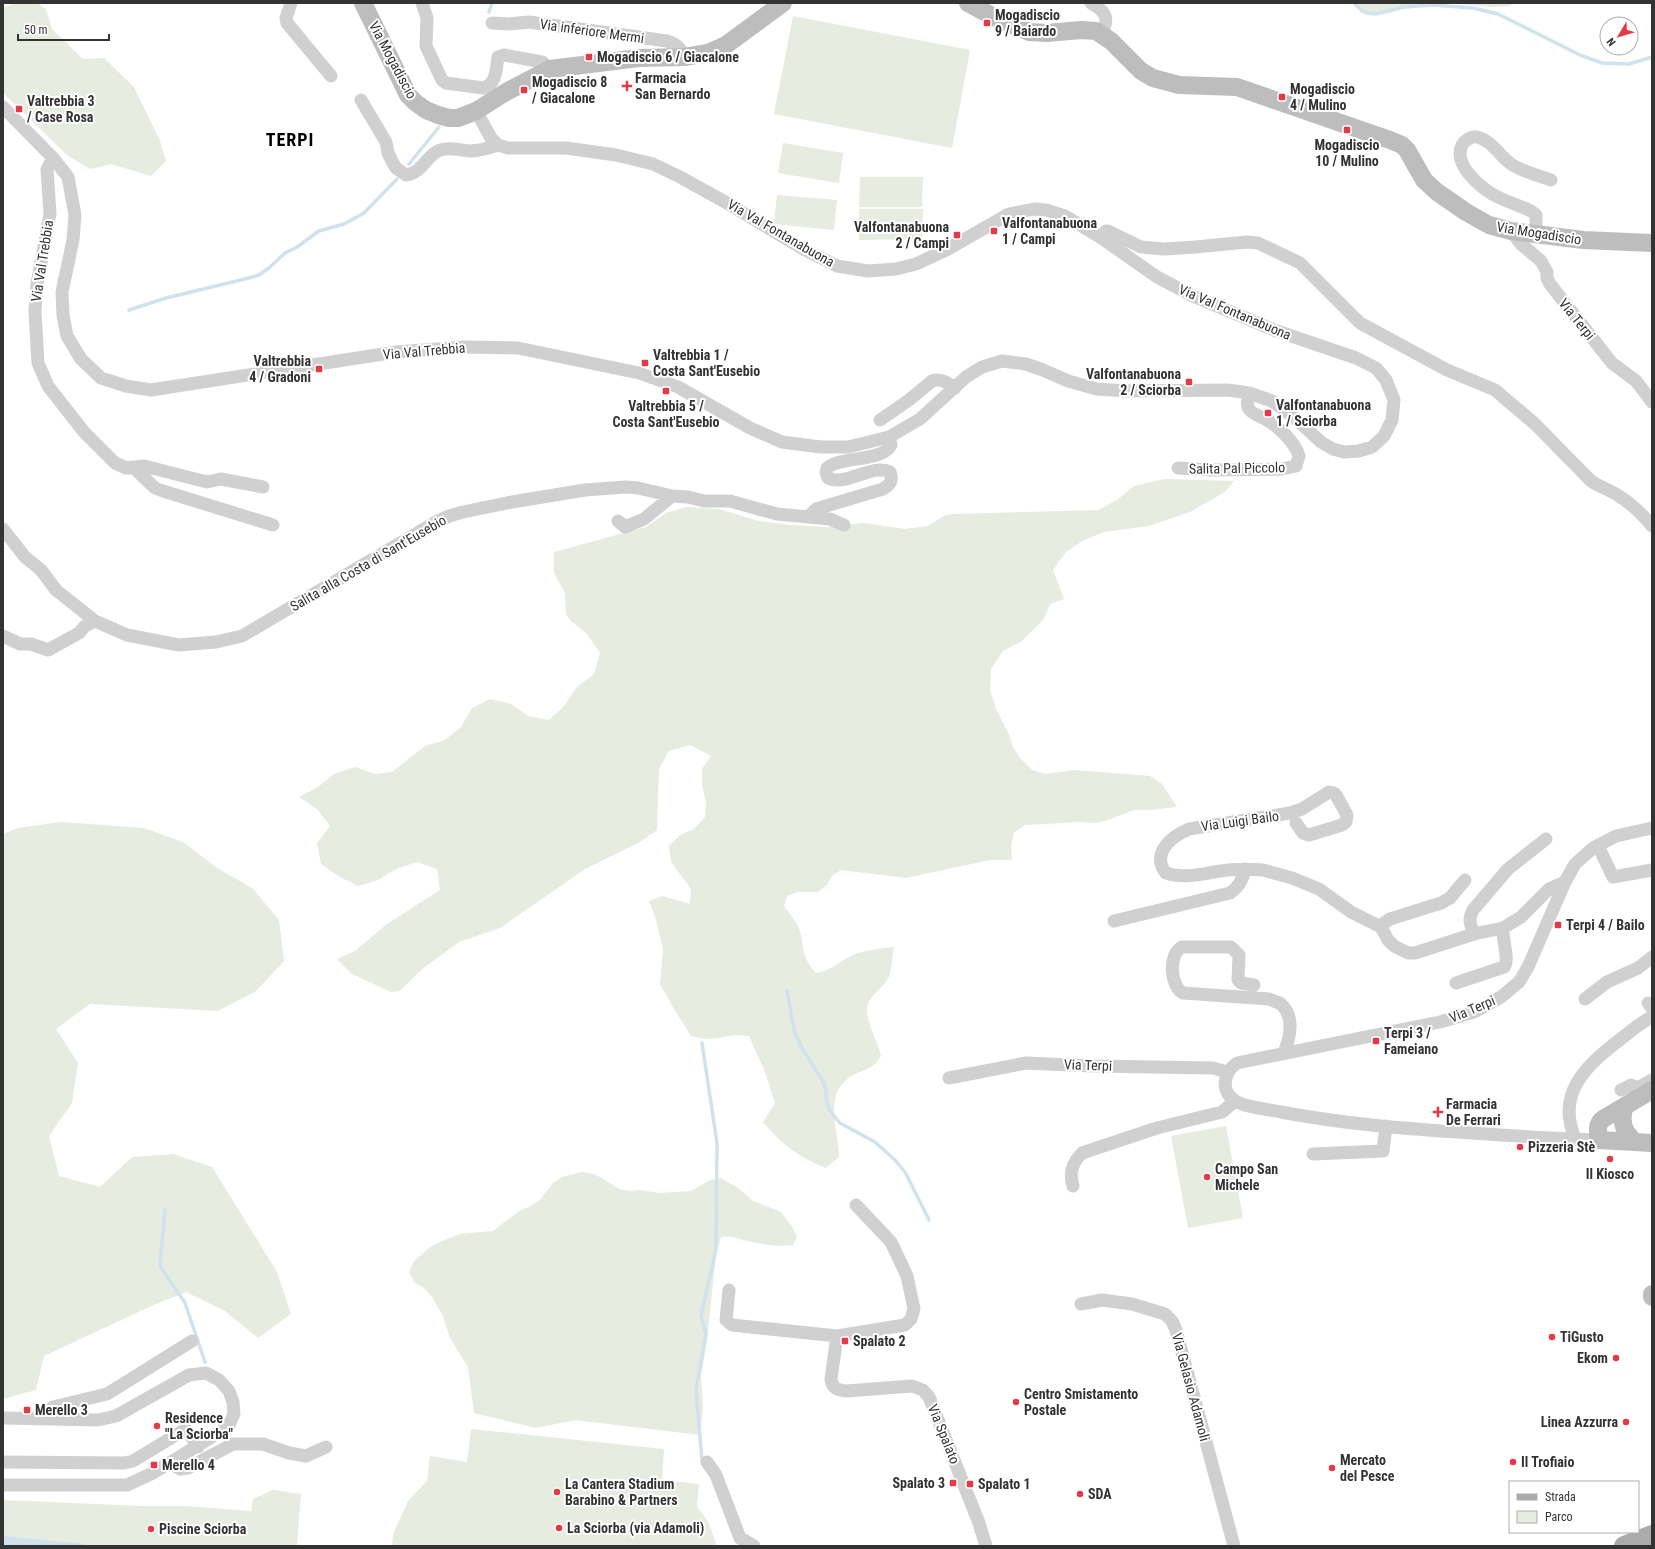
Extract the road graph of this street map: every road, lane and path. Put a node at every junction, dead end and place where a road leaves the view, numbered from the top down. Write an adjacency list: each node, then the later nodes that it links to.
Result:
1 (292, 3): 11 (street)
2 (363, 3): 14 (street, Via Mogadiscio)
3 (422, 3): 10 (street)
4 (783, 3): 9 (street, Via Mogadiscio)
5 (968, 3): 8 (street)
6 (1091, 3): 8 (street)
7 (492, 23): 9 (street, Via inferiore Mermi)
8 (1102, 34): 18 (street, Via Mogadiscio)
9 (684, 57): 10 (street, Via Mogadiscio)
10 (550, 69): 14 (street, Via Mogadiscio)
11 (331, 76)
12 (361, 100): 15 (street, Via Val Fontanabuona)
13 (3, 107): 16 (street, Via Val Trebbia)
14 (476, 111): 15 (street)
15 (498, 145): 20 (street, Via Val Fontanabuona)
16 (53, 158): 26 (street, Via Val Trebbia); 27 (street, Via Val Trebbia)
17 (1551, 180): 19 (street)
18 (1511, 231): 19 (street, Via Mogadiscio); 24 (street, Via Terpi)
19 (1536, 233): 21 (street, Via Mogadiscio)
20 (1100, 237): 23 (street, Via Val Fontanabuona); 35 (street)
21 (1652, 243)
22 (955, 388): 23 (street, Via Val Fontanabuona); 25 (street); 26 (street, Via Val Trebbia)
23 (1249, 393): 28 (street, Salita Pal Piccolo)
24 (1652, 402)
25 (880, 420)
26 (889, 437): 31 (street)
27 (134, 468): 29 (street, Via Val Trebbia); 34 (street, Via Val Trebbia)
28 (1178, 468)
29 (264, 487)
30 (672, 496): 31 (street, Salita alla Costa di Sant'Eusebio); 32 (street); 37 (street, Salita alla Costa di Sant'Eusebio)
31 (809, 516): 33 (street)
32 (618, 522)
33 (844, 524)
34 (273, 525)
35 (1652, 526)
36 (3, 529): 37 (street, Salita alla Costa di Sant'Eusebio)
37 (95, 621): 38 (street)
38 (6, 641)
39 (1296, 823): 43 (street, Via Luigi Bailo)
40 (1652, 828): 42 (street, Via Terpi)
41 (1546, 839): 50 (street)
42 (1600, 844): 44 (street); 46 (street, Via Terpi)
43 (1245, 870): 47 (street); 48 (street, Via Luigi Bailo)
44 (1652, 870)
45 (1465, 880): 48 (street)
46 (1565, 882): 49 (street); 56 (street, Via Terpi)
47 (1114, 921)
48 (1381, 927): 50 (street)
49 (1503, 928): 50 (street); 52 (street)
50 (1474, 934)
51 (1652, 957): 54 (street)
52 (1456, 983)
53 (1254, 985): 56 (street)
54 (1585, 999)
55 (1652, 1017): 64 (street)
56 (1284, 1053): 57 (street, Via Terpi)
57 (1227, 1072): 58 (street, Via Terpi); 62 (street)
58 (949, 1078)
59 (1652, 1080): 61 (street)
60 (1652, 1090): 61 (street)
61 (1623, 1098): 65 (street); 66 (street)
62 (1235, 1101): 63 (street); 69 (street)
63 (1386, 1126): 64 (street); 68 (street)
64 (1576, 1140): 65 (street)
65 (1599, 1140): 66 (street)
66 (1634, 1141): 67 (street)
67 (1652, 1143)
68 (1312, 1154)
69 (1073, 1186)
70 (856, 1205): 73 (street)
71 (729, 1290): 73 (street)
72 (1081, 1304): 86 (street, Via Gelasio Adamoli)
73 (837, 1336): 85 (street, Via Spalato)
74 (192, 1341): 76 (street)
75 (3, 1418): 76 (street)
76 (46, 1418): 77 (street)
77 (198, 1447): 79 (street); 81 (street)
78 (326, 1447): 81 (street)
79 (3, 1462)
80 (707, 1462): 84 (street)
81 (170, 1463): 82 (street)
82 (3, 1485)
83 (1652, 1534): 87 (main road)
84 (754, 1546)
85 (986, 1546)
86 (1234, 1546)
87 (1624, 1546)

